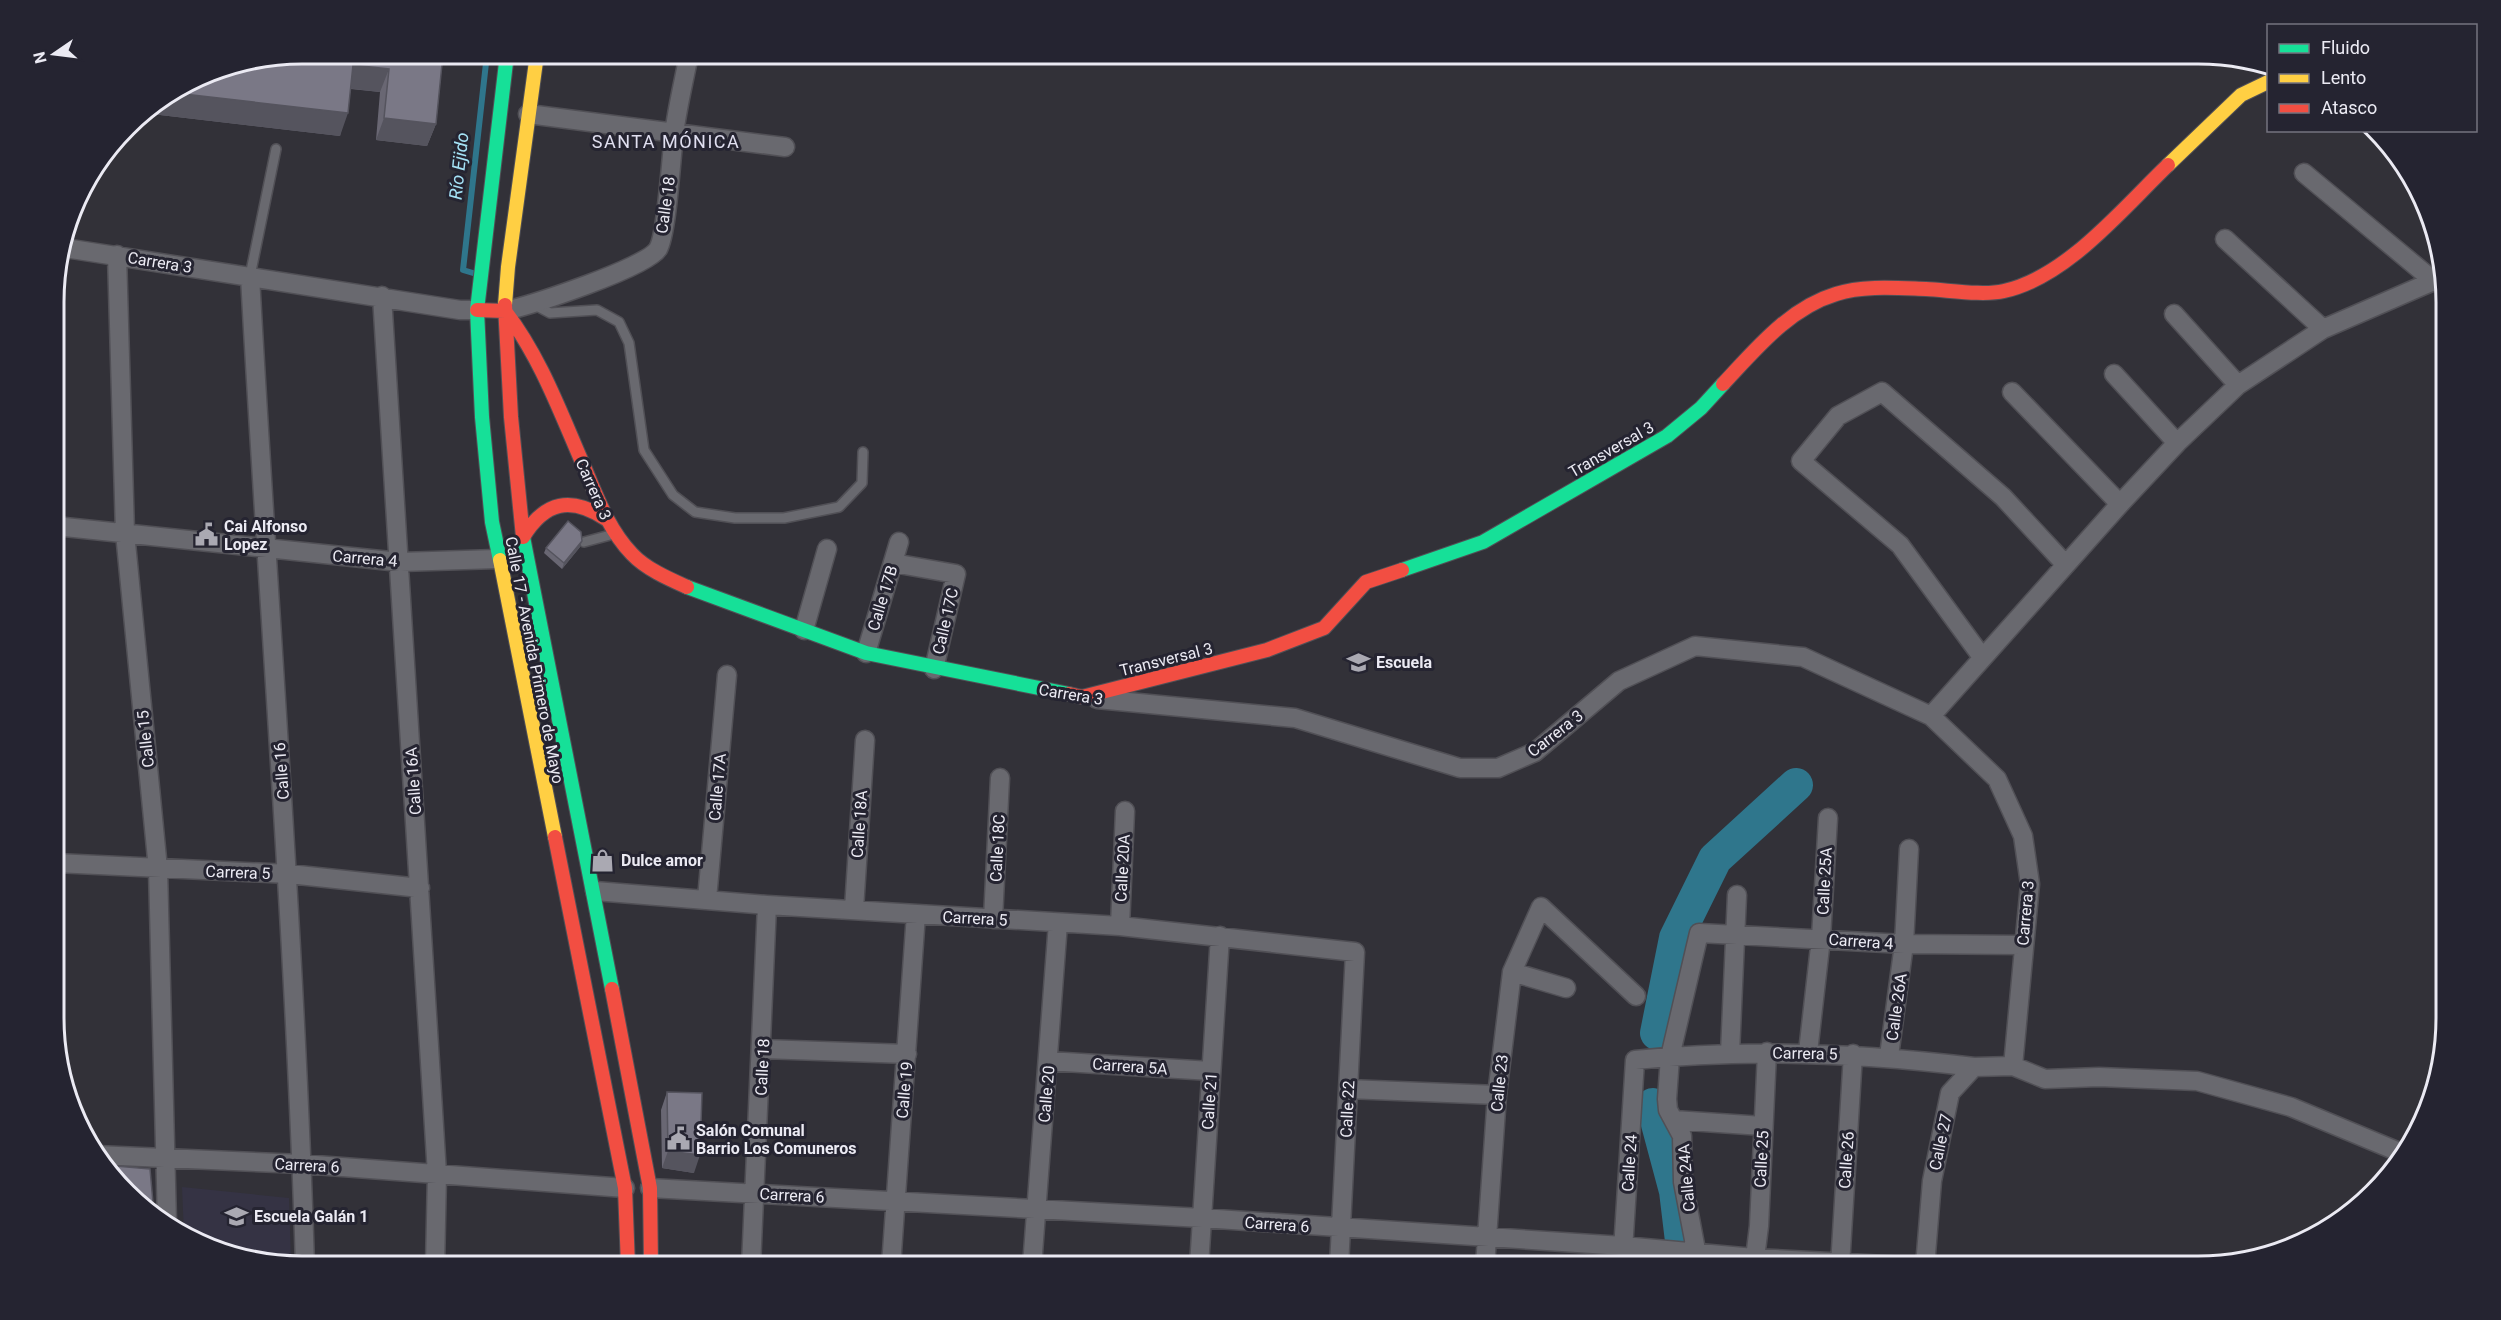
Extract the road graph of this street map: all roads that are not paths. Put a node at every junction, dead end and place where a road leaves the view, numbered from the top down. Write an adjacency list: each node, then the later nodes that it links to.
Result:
1 (506, 64): 19 (main road, Calle 17 - Avenida Primero de Mayo)
2 (536, 64): 5 (main road, Calle 17 - Avenida Primero de Mayo)
3 (687, 64): 6 (street, Calle 18)
4 (2267, 82): 47 (main road, Transversal 3)
5 (528, 114): 6 (street); 20 (main road, Calle 17 - Avenida Primero de Mayo)
6 (674, 132): 7 (street); 12 (street, Calle 18)
7 (785, 147)
8 (276, 149): 15 (lane)
9 (2304, 173): 14 (street)
10 (2225, 238): 22 (street)
11 (71, 249): 13 (street, Carrera 3)
12 (658, 250): 18 (street, Carrera 3)
13 (117, 255): 15 (street, Carrera 3); 31 (street, Calle 15)
14 (2434, 275)
15 (250, 276): 17 (street, Carrera 3); 36 (street, Calle 16)
16 (2435, 281): 22 (street)
17 (382, 296): 19 (street, Carrera 3); 39 (street, Calle 16A)
18 (533, 304): 20 (street, Carrera 3); 27 (lane)
19 (469, 310): 20 (main road, Carrera 3); 38 (main road, Calle 17 - Avenida Primero de Mayo)
20 (505, 311): 29 (main road, Carrera 3); 33 (main road, Calle 17 - Avenida Primero de Mayo)
21 (2174, 314): 24 (street)
22 (2323, 329): 24 (street)
23 (2115, 374): 26 (street)
24 (2238, 385): 26 (street)
25 (2012, 392): 28 (street)
26 (2177, 443): 28 (street)
27 (863, 452)
28 (2120, 504): 41 (street)
29 (606, 519): 32 (main road, Carrera 3); 33 (main road)
30 (64, 527): 31 (street, Carrera 4)
31 (125, 533): 36 (street, Carrera 4); 55 (street, Calle 15)
32 (615, 533): 34 (lane); 42 (main road, Carrera 3)
33 (523, 537): 58 (main road, Calle 17 - Avenida Primero de Mayo)
34 (584, 542)
35 (899, 542): 40 (street, Calle 17B)
36 (265, 549): 39 (street, Carrera 4); 56 (street, Calle 16)
37 (827, 549): 42 (street)
38 (491, 560): 39 (street, Carrera 4); 98 (main road, Calle 17 - Avenida Primero de Mayo)
39 (400, 562): 57 (street, Calle 16A)
40 (892, 563): 43 (street, Calle 17B); 45 (street, Calle 17C)
41 (2065, 564): 44 (street); 44 (street)
42 (804, 630): 43 (main road, Carrera 3)
43 (866, 653): 45 (main road, Carrera 3)
44 (1982, 657): 48 (street)
45 (934, 669): 47 (main road, Carrera 3)
46 (727, 675): 60 (street, Calle 17A)
47 (1082, 697): 48 (street, Carrera 3)
48 (1931, 716): 71 (street, Carrera 3)
49 (865, 740): 62 (street, Calle 18A)
50 (1000, 778): 64 (street, Calle 18C)
51 (1125, 811): 66 (street, Calle 20A)
52 (1828, 818): 69 (street, Calle 25A)
53 (1909, 849): 70 (street, Calle 26A)
54 (64, 863): 55 (street, Carrera 5)
55 (158, 869): 56 (street, Carrera 5); 95 (street, Calle 15)
56 (289, 874): 57 (street, Carrera 5); 96 (street, Calle 16)
57 (420, 888): 97 (street, Calle 16A)
58 (595, 891): 60 (street, Carrera 5); 99 (main road, Calle 17 - Avenida Primero de Mayo)
59 (1737, 895): 67 (street)
60 (707, 899): 61 (street, Carrera 5)
61 (767, 905): 62 (street, Carrera 5); 76 (street, Calle 18)
62 (854, 909): 63 (street, Carrera 5)
63 (916, 914): 64 (street, Carrera 5); 80 (street, Calle 19)
64 (993, 919): 65 (street, Carrera 5)
65 (1058, 923): 66 (street, Carrera 5); 85 (street, Calle 20)
66 (1120, 926): 68 (street, Carrera 5)
67 (1735, 934): 69 (street, Carrera 4); 79 (street); 82 (street, Carrera 4)
68 (1220, 936): 72 (street, Carrera 5); 88 (street, Calle 21)
69 (1821, 938): 70 (street, Carrera 4); 78 (street, Calle 25A)
70 (1904, 944): 71 (street, Carrera 4); 83 (street, Calle 26A)
71 (2022, 945): 86 (street, Carrera 3)
72 (1355, 952): 89 (street, Calle 22)
73 (1512, 972): 74 (street); 75 (street, Calle 23); 90 (street, Calle 23)
74 (1566, 988)
75 (1636, 996)
76 (763, 1048): 80 (street); 100 (street, Calle 18)
77 (1767, 1052): 78 (street, Carrera 5); 79 (street, Carrera 5); 92 (street, Calle 25)
78 (1808, 1052): 81 (street, Carrera 5)
79 (1730, 1053): 82 (street, Carrera 5)
80 (907, 1054): 101 (street, Calle 19)
81 (1853, 1054): 83 (street, Carrera 5); 122 (street, Calle 26)
82 (1670, 1056): 84 (street, Carrera 5); 91 (street, Calle 24A)
83 (1889, 1056): 87 (street, Carrera 5)
84 (1635, 1060): 107 (street, Calle 24)
85 (1048, 1061): 88 (street, Carrera 5A); 102 (street, Calle 20)
86 (2013, 1066): 87 (street); 93 (street)
87 (1974, 1067): 123 (street, Calle 27)
88 (1211, 1071): 104 (street, Calle 21)
89 (1348, 1089): 90 (street); 105 (street, Calle 22)
90 (1497, 1095): 106 (street, Calle 23)
91 (1674, 1120): 92 (street); 120 (street, Calle 24A)
92 (1763, 1126): 121 (street, Calle 25)
93 (2396, 1151)
94 (109, 1156): 95 (street, Carrera 6)
95 (164, 1159): 96 (street, Carrera 6); 103 (street, Calle 15)
96 (302, 1164): 97 (street, Carrera 6); 108 (street, Calle 16)
97 (437, 1174): 98 (street, Carrera 6); 109 (street, Calle 16A)
98 (625, 1188): 110 (main road, Calle 17 - Avenida Primero de Mayo)
99 (650, 1188): 100 (street, Carrera 6); 111 (main road, Calle 17 - Avenida Primero de Mayo)
100 (755, 1193): 101 (street, Carrera 6); 112 (street, Calle 18)
101 (894, 1200): 102 (street, Carrera 6); 113 (street, Calle 19)
102 (1036, 1209): 104 (street, Carrera 6); 114 (street, Calle 20)
103 (167, 1212)
104 (1202, 1218): 105 (street, Carrera 6); 115 (street, Calle 21)
105 (1341, 1229): 106 (street, Carrera 6); 116 (street, Calle 22)
106 (1485, 1237): 107 (street, Carrera 6); 117 (street, Calle 23)
107 (1623, 1246): 118 (street, Calle 24); 119 (street, Carrera 6)
108 (306, 1256)
109 (435, 1256)
110 (628, 1256)
111 (651, 1256)
112 (752, 1256)
113 (891, 1256)
114 (1033, 1256)
115 (1200, 1256)
116 (1340, 1256)
117 (1485, 1256)
118 (1622, 1256)
119 (1692, 1256)
120 (1697, 1256)
121 (1755, 1256)
122 (1840, 1256)
123 (1926, 1256)

